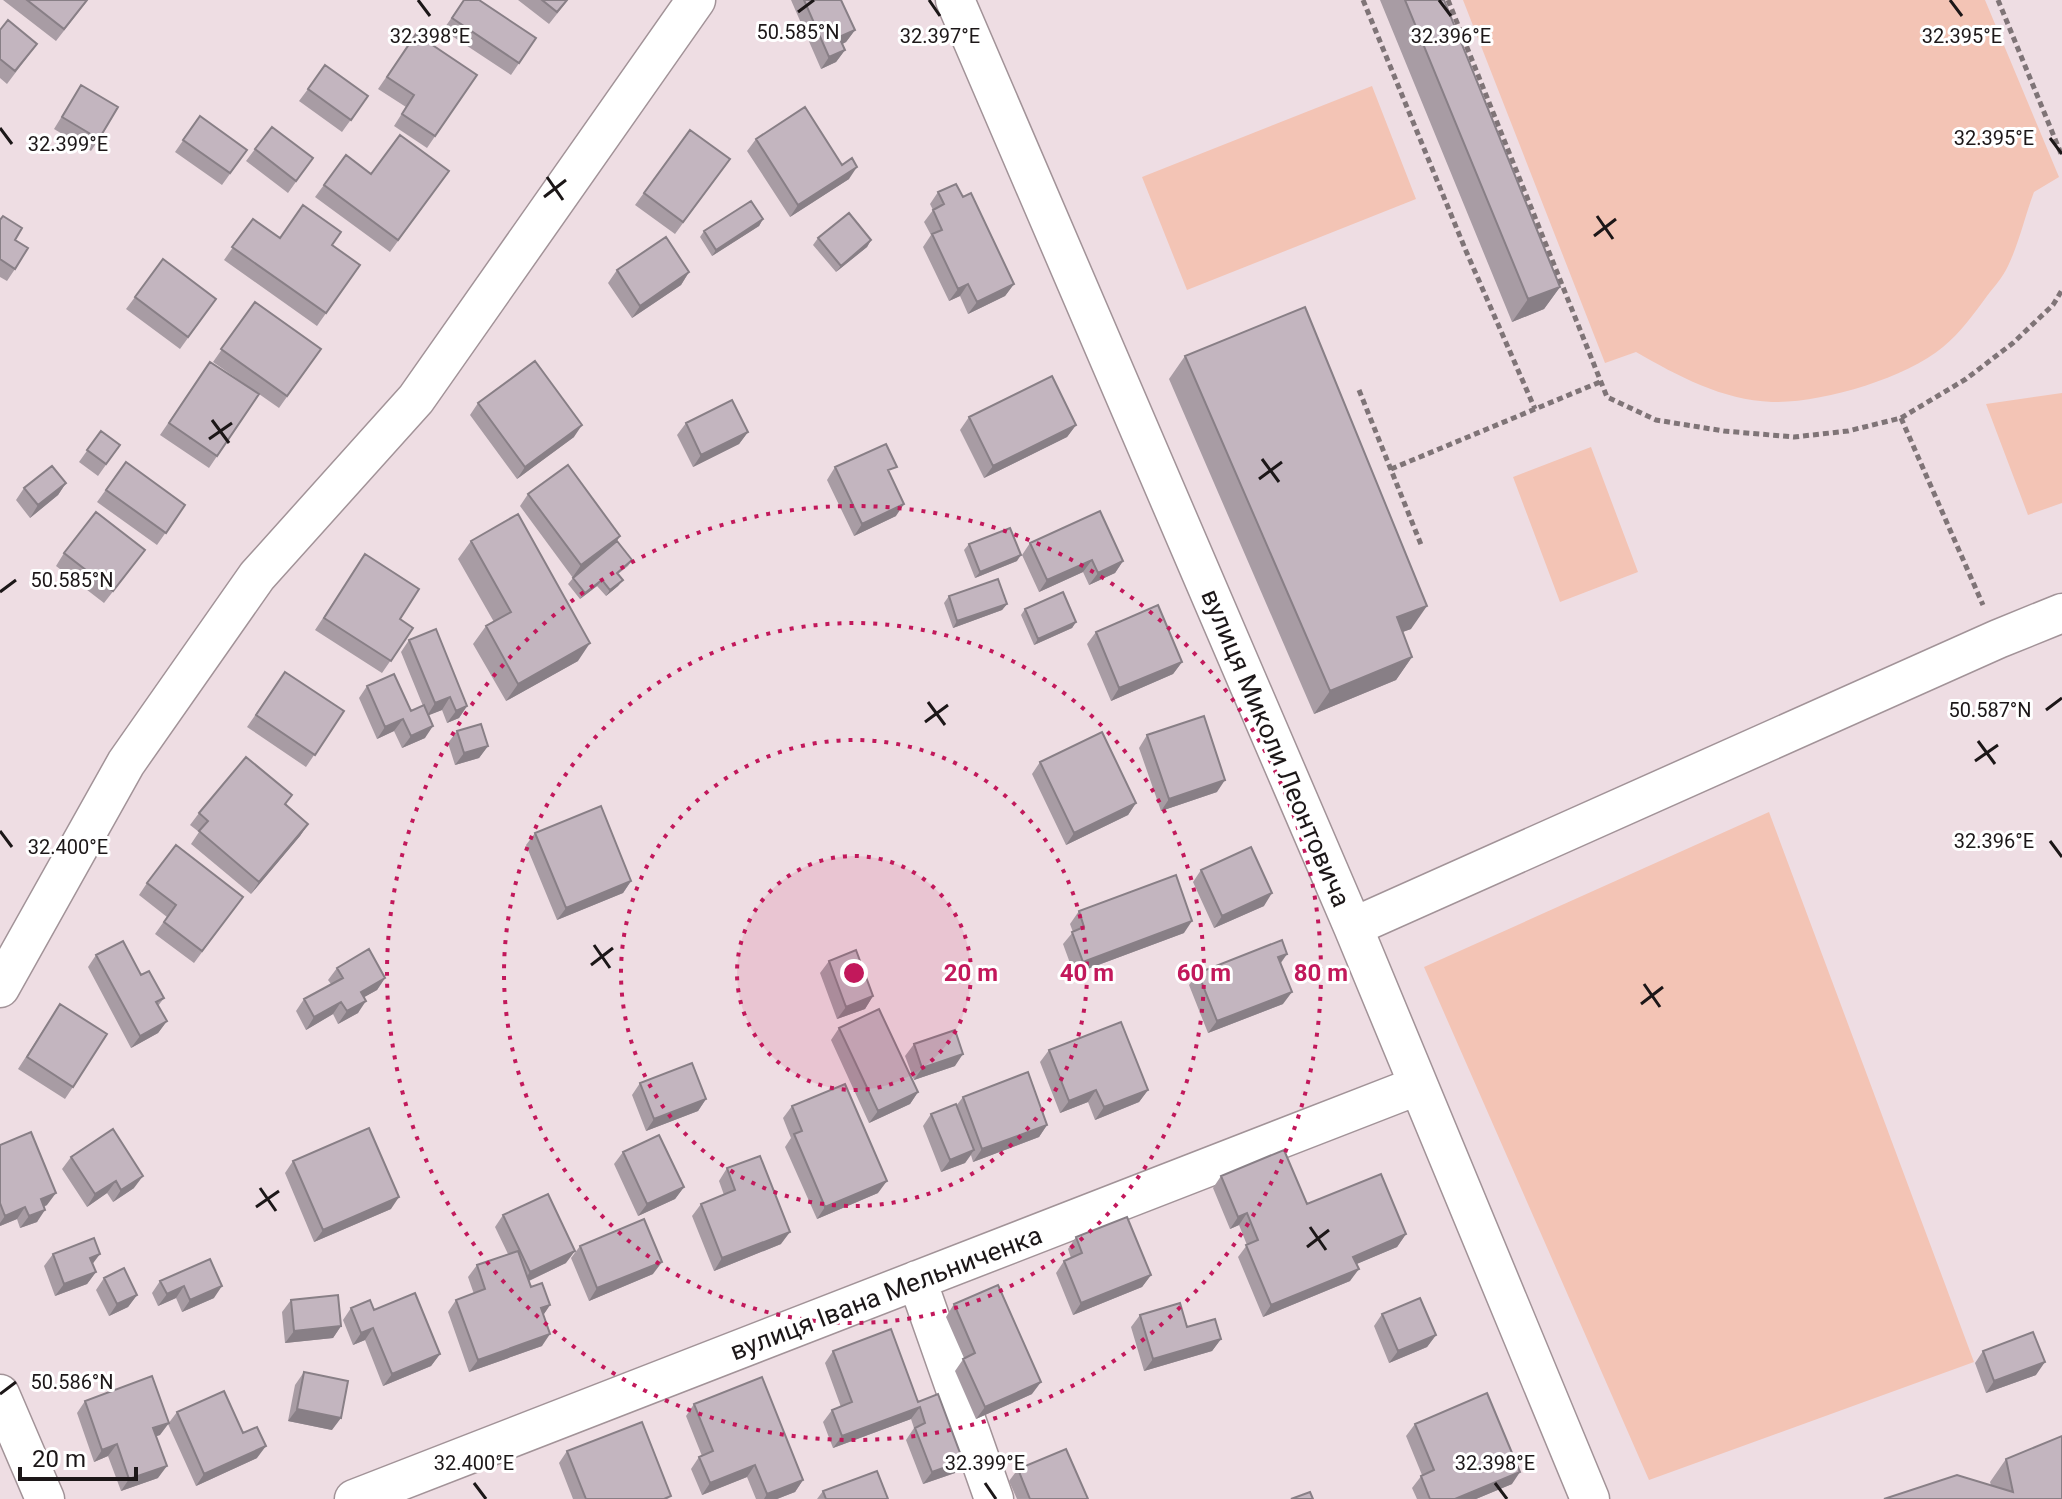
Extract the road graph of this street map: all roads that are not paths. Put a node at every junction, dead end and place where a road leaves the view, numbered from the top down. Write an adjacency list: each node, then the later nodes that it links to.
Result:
1 (696, 0): 5 (street)
2 (955, 0): 4 (street, вулиця Миколи Леонтовича)
3 (2062, 613): 4 (street)
4 (1353, 927): 6 (street, вулиця Миколи Леонтовича)
5 (0, 988)
6 (1417, 1086): 7 (street, вулиця Івана Мельниченка); 12 (street, вулиця Миколи Леонтовича)
7 (917, 1280): 10 (street, вулиця Івана Мельниченка); 11 (street)
8 (0, 1394): 9 (street)
9 (45, 1499)
10 (354, 1499)
11 (994, 1499)
12 (1590, 1499)

